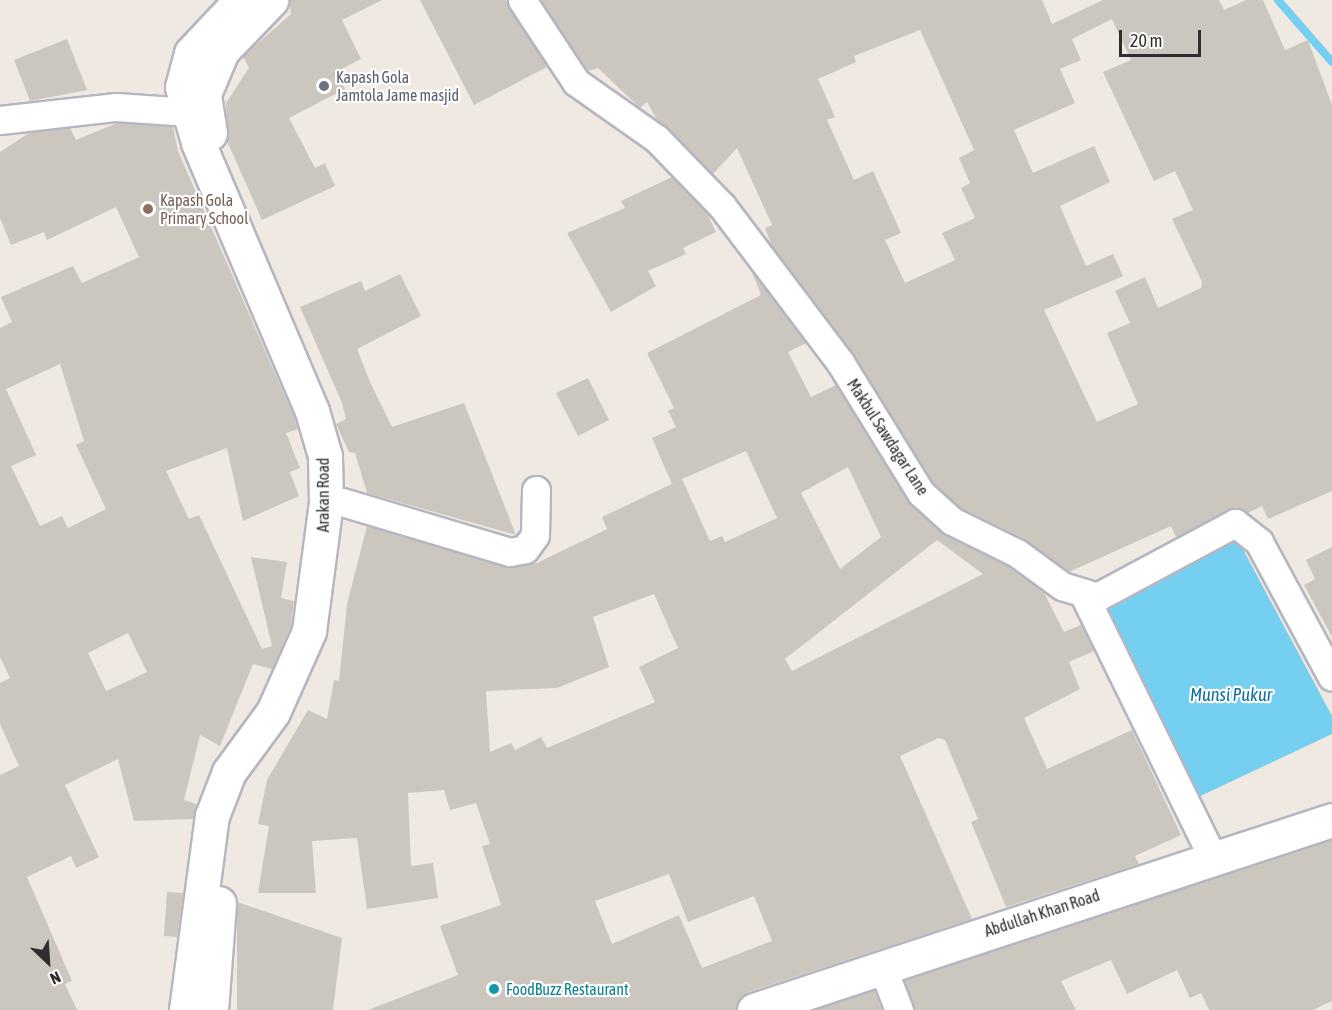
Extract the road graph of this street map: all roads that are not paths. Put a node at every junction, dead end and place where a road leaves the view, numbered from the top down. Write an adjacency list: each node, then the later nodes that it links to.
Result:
1 (241, 0): 4 (main road, Arakan Road)
2 (271, 0): 7 (main road, Arakan Road)
3 (522, 0): 8 (street, Makbul Sawdagar Lane)
4 (189, 112): 5 (street); 13 (main road, Arakan Road)
5 (0, 120)
6 (536, 490): 7 (street)
7 (342, 502): 14 (main road, Arakan Road)
8 (1083, 593): 9 (street); 11 (street)
9 (1332, 677)
10 (1332, 820): 11 (main road, Abdullah Khan Road)
11 (1213, 858): 12 (main road, Abdullah Khan Road)
12 (883, 969): 15 (main road, Abdullah Khan Road); 16 (street)
13 (186, 1010)
14 (211, 1010)
15 (754, 1010)
16 (899, 1010)

